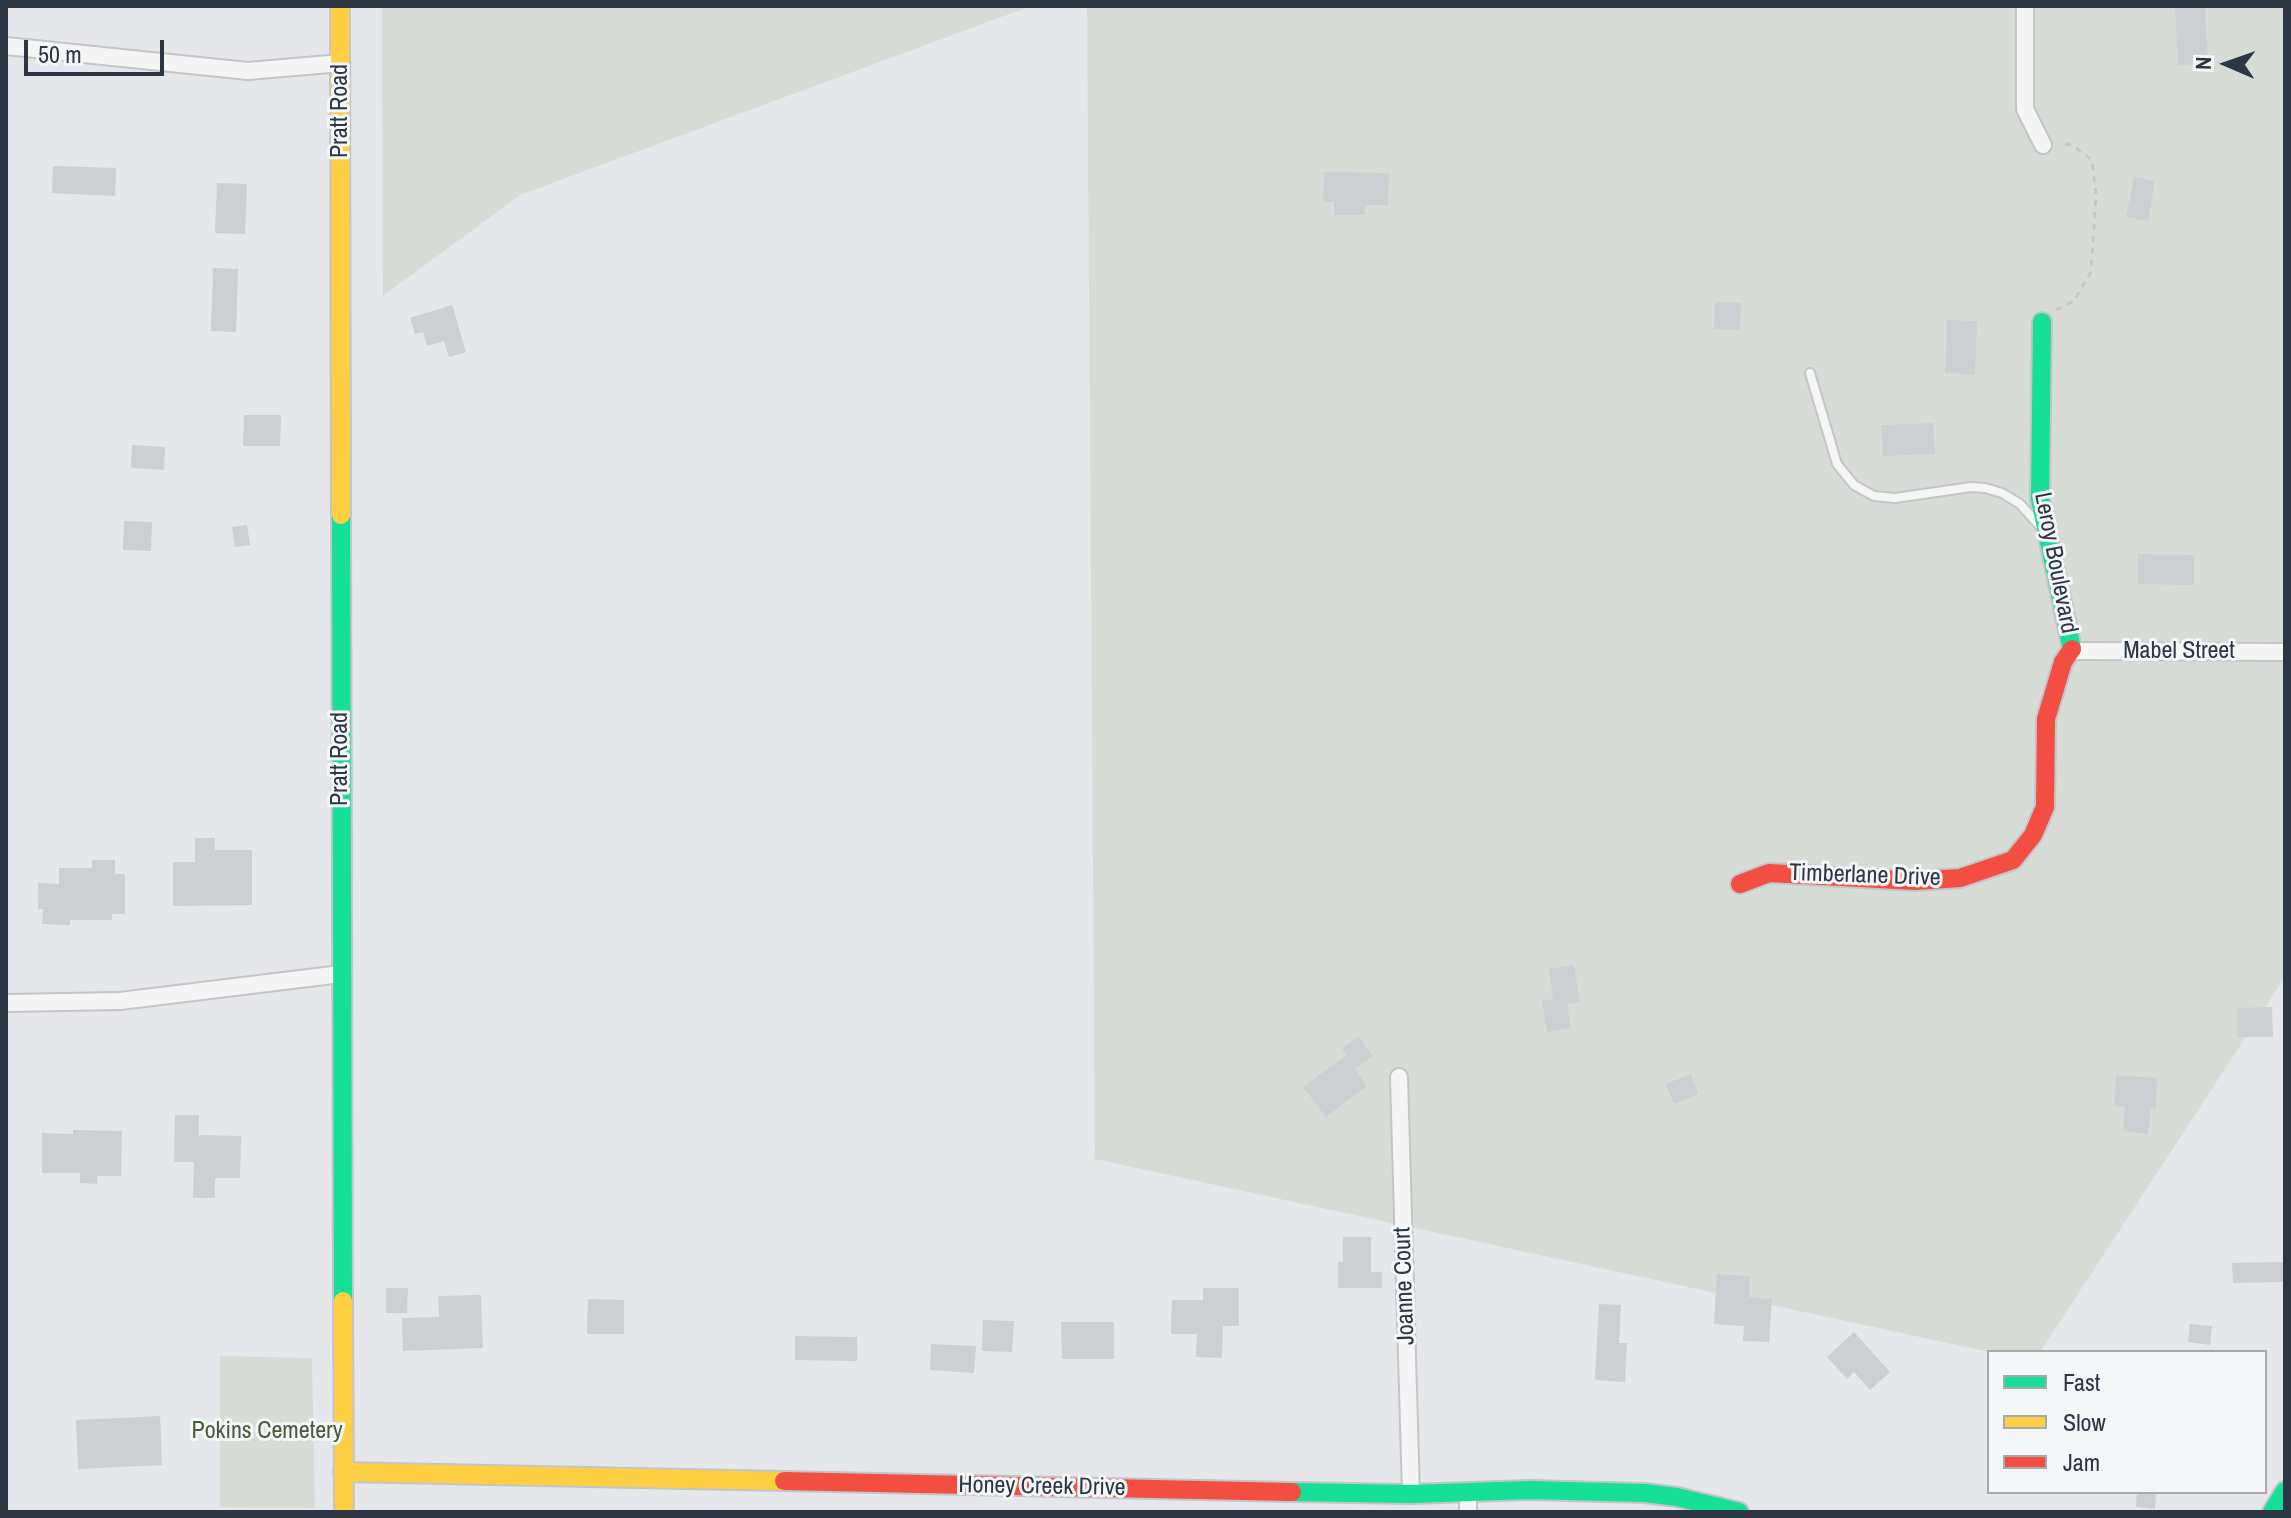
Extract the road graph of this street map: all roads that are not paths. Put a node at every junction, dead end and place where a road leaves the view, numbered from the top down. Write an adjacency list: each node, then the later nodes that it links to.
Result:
1 (340, 6): 4 (street, Pratt Road)
2 (2025, 6): 5 (street)
3 (6, 46): 4 (street)
4 (341, 63): 13 (street, Pratt Road)
5 (2040, 139)
6 (2042, 322): 8 (street, Leroy Boulevard)
7 (1810, 373): 8 (lane)
8 (2048, 537): 9 (street, Leroy Boulevard)
9 (2072, 651): 10 (street, Mabel Street); 11 (street, Leroy Boulevard)
10 (2285, 652)
11 (1990, 869): 12 (street, Timberlane Drive)
12 (1740, 884)
13 (341, 974): 14 (street); 16 (street, Pratt Road)
14 (6, 1003)
15 (1399, 1077): 18 (street, Joanne Court)
16 (343, 1472): 18 (street, Honey Creek Drive); 20 (street, Pratt Road)
17 (2285, 1491): 22 (street)
18 (1411, 1494): 19 (street, Honey Creek Drive)
19 (1468, 1503): 21 (street, Honey Creek Drive)
20 (344, 1512)
21 (1739, 1512)
22 (2272, 1512)

